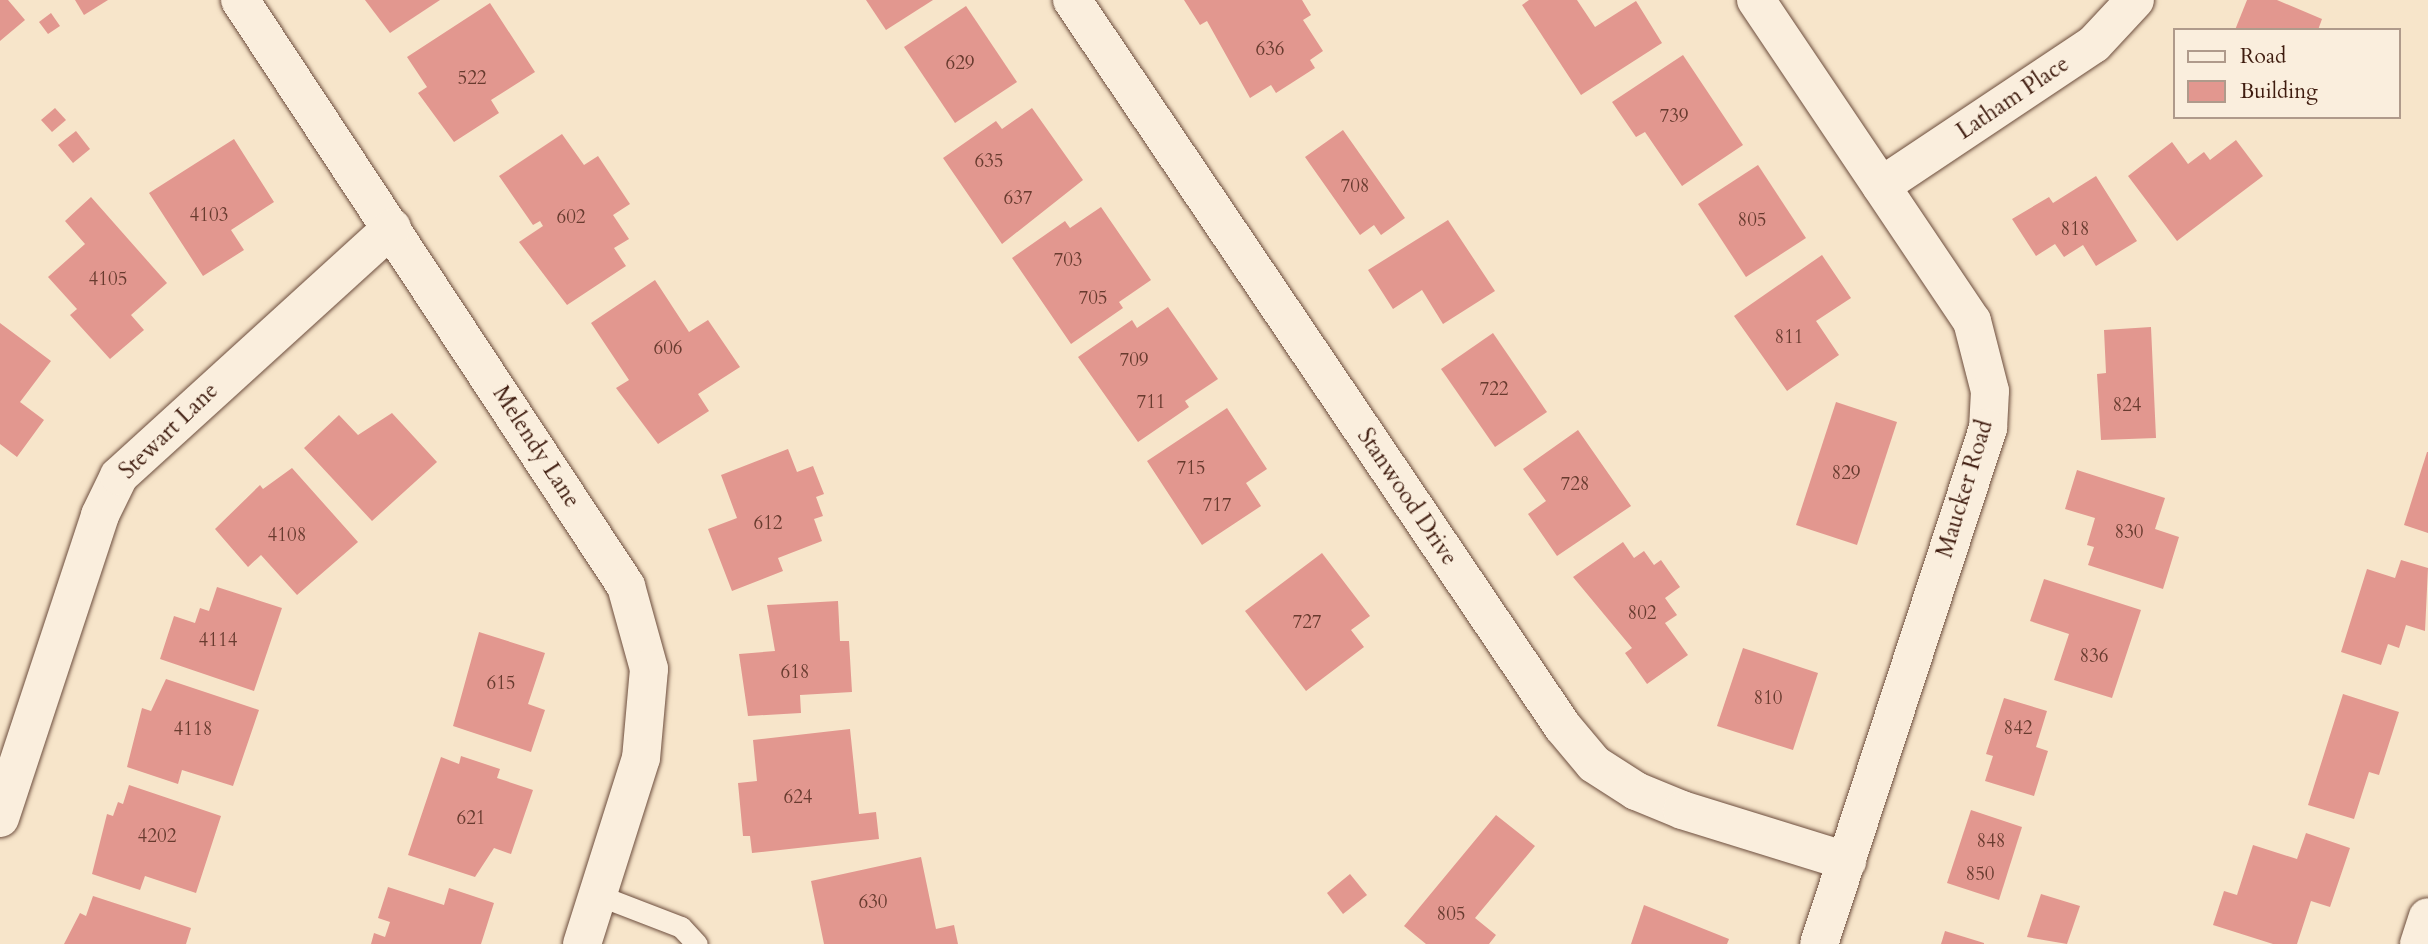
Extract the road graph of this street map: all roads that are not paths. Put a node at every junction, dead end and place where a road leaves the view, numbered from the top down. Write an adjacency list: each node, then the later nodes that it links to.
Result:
1 (240, 0): 6 (street, Melendy Lane)
2 (1072, 0): 8 (street, Stanwood Drive)
3 (1756, 0): 5 (street, Maucker Road)
4 (2135, 0): 5 (street, Latham Place)
5 (1881, 186): 8 (street, Maucker Road)
6 (392, 228): 7 (street, Stewart Lane); 9 (street, Melendy Lane)
7 (0, 818)
8 (1847, 861): 13 (street, Maucker Road)
9 (598, 895): 11 (street, Melendy Lane); 12 (lane)
10 (2428, 917): 14 (street)
11 (582, 944)
12 (697, 944)
13 (1819, 944)
14 (2419, 944)

